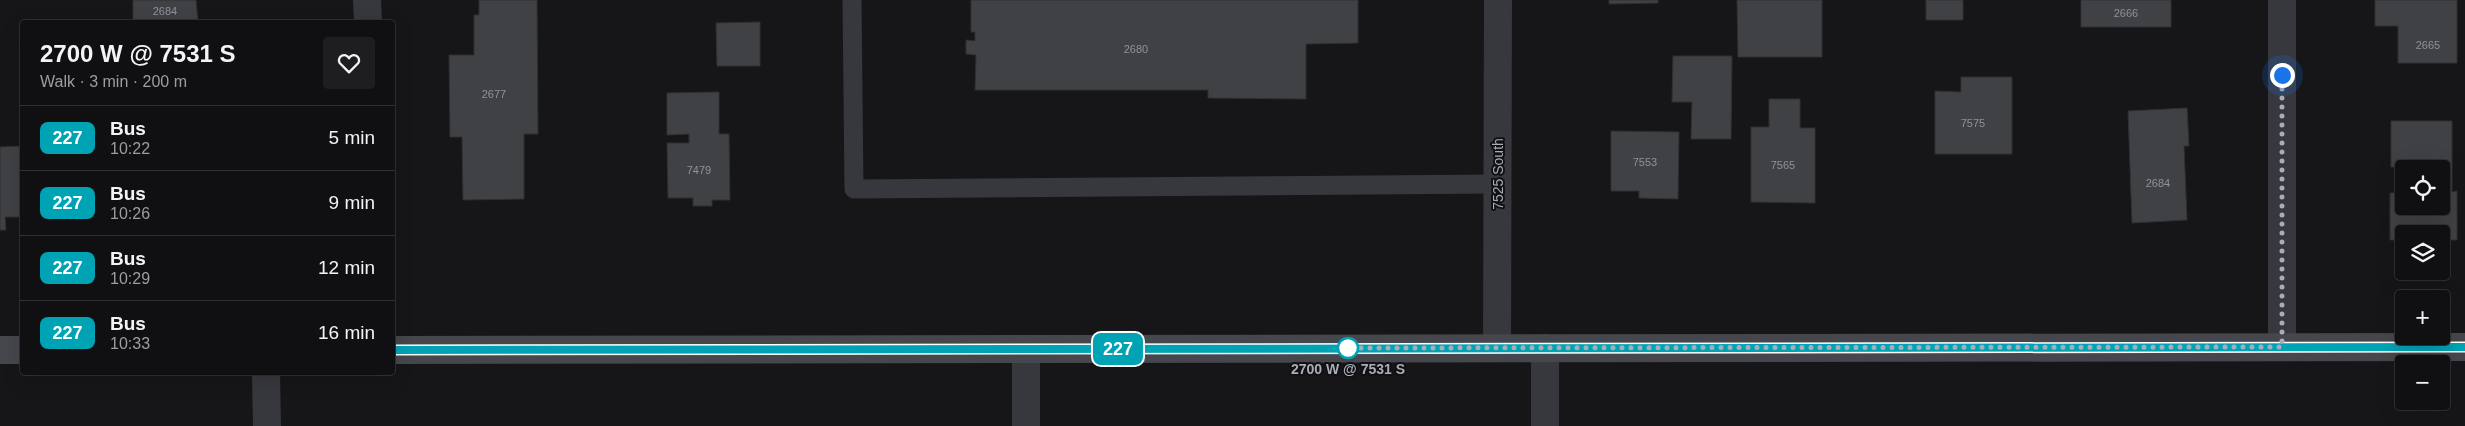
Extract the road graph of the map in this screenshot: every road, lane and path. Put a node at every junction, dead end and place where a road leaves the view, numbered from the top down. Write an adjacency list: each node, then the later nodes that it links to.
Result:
1 (368, 0): 5 (street)
2 (852, 0): 6 (lane)
3 (1498, 0): 6 (street, 7525 South)
4 (2282, 0): 7 (street)
5 (368, 20)
6 (1498, 184): 9 (street, 7525 South)
7 (2282, 347): 8 (main road); 10 (main road)
8 (2465, 347)
9 (1497, 348): 10 (main road); 11 (main road)
10 (1545, 348): 18 (street)
11 (1026, 349): 14 (main road); 17 (street)
12 (0, 350): 13 (main road)
13 (20, 350)
14 (395, 350)
15 (266, 375): 16 (street)
16 (267, 426)
17 (1026, 426)
18 (1545, 426)

